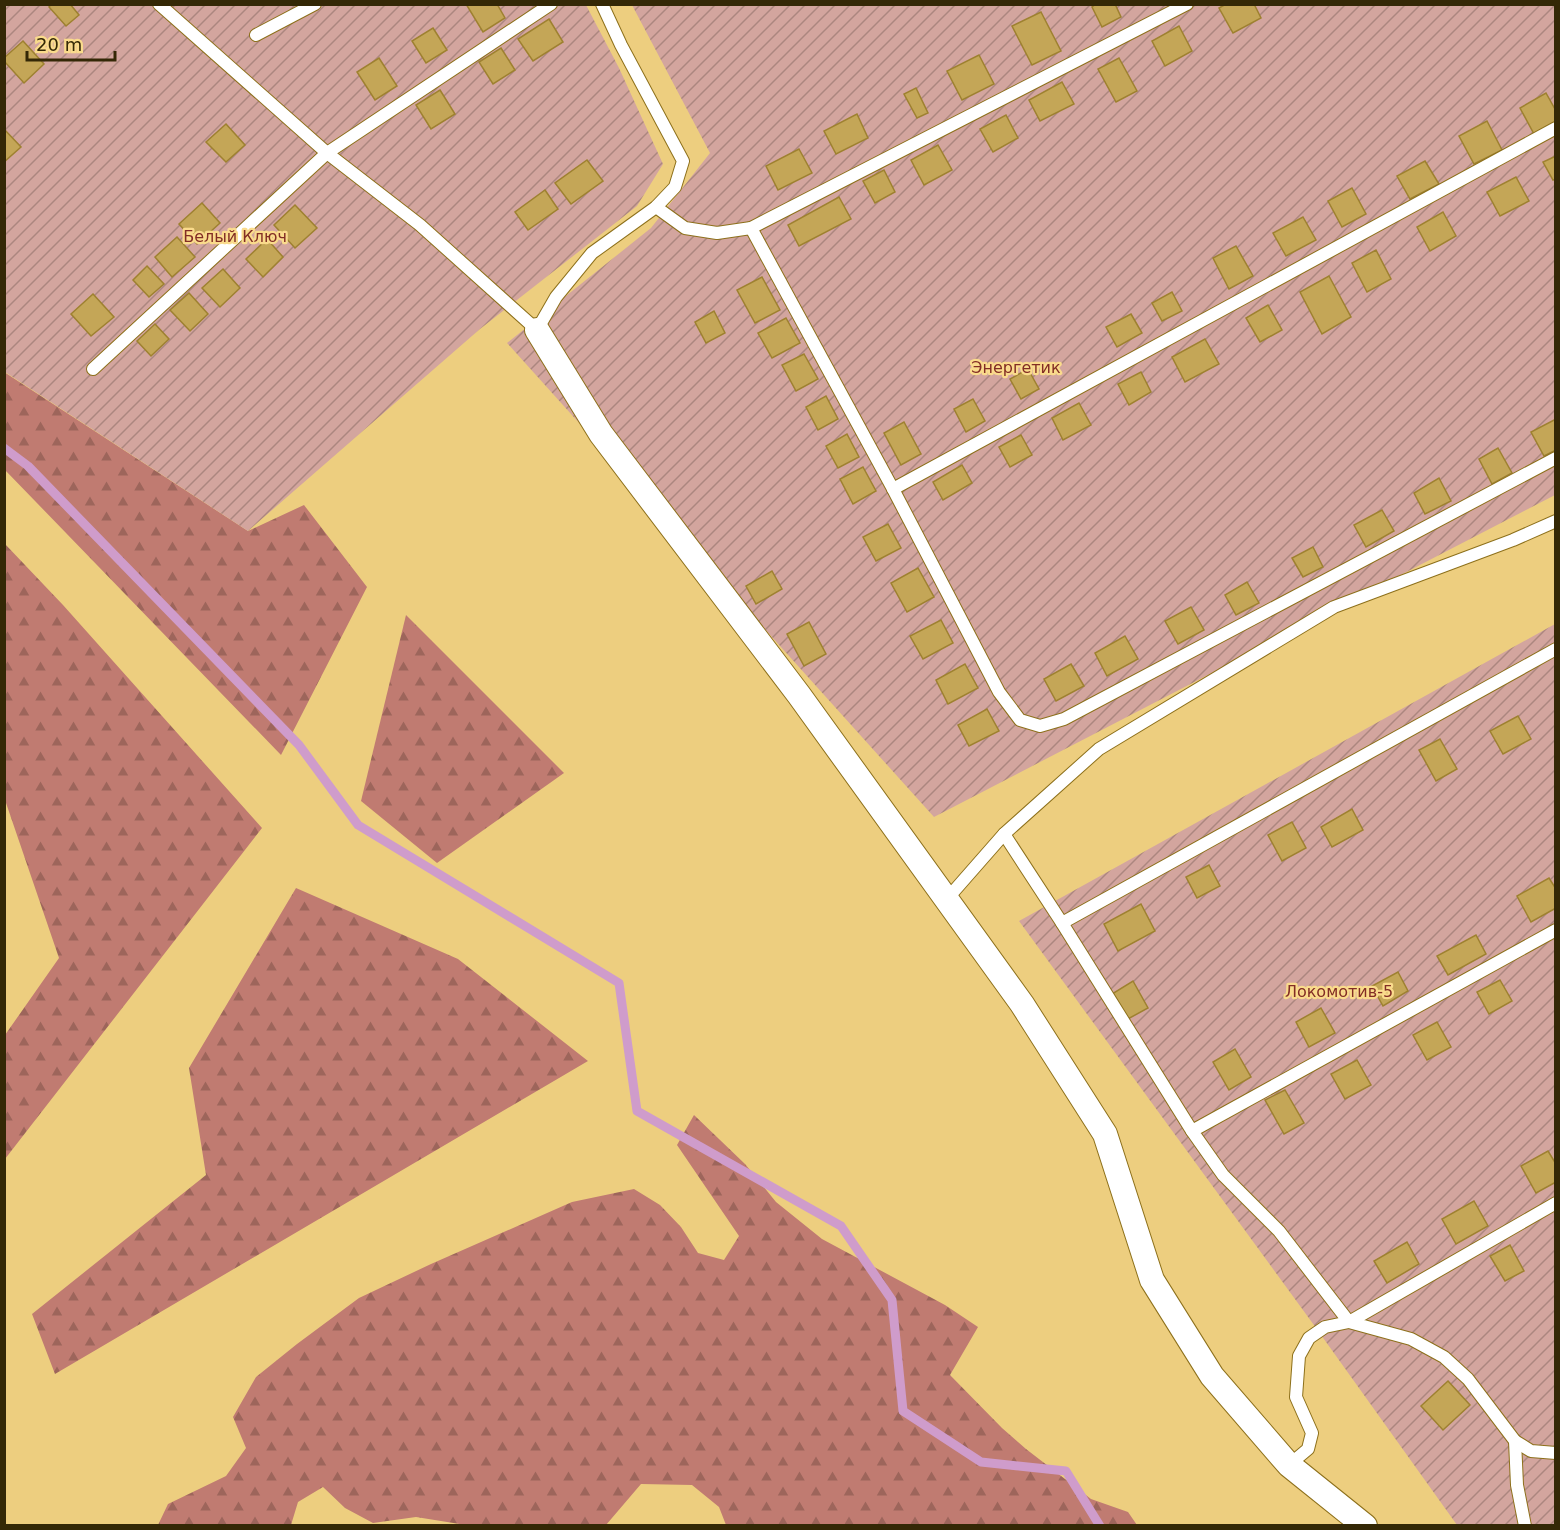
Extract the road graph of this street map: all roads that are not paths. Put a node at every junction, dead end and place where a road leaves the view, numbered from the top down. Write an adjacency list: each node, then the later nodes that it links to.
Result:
1 (159, 4): 8 (lane)
2 (315, 4): 6 (lane)
3 (551, 4): 8 (lane)
4 (602, 4): 9 (lane)
5 (1187, 4): 10 (lane)
6 (256, 35)
7 (1556, 128): 14 (lane)
8 (327, 153): 11 (lane); 12 (lane)
9 (656, 207): 10 (lane); 11 (lane)
10 (751, 228): 14 (lane)
11 (537, 330): 18 (street)
12 (93, 369)
13 (1556, 458): 14 (lane)
14 (893, 489)
15 (1556, 521): 17 (lane)
16 (1556, 649): 19 (lane)
17 (1004, 834): 18 (lane); 19 (lane)
18 (947, 899): 26 (street)
19 (1062, 923): 21 (lane)
20 (1556, 930): 21 (lane)
21 (1192, 1131): 23 (lane)
22 (1556, 1203): 23 (lane)
23 (1349, 1322): 24 (lane); 26 (lane)
24 (1515, 1441): 25 (lane); 28 (lane)
25 (1556, 1453)
26 (1289, 1465): 27 (street)
27 (1365, 1526)
28 (1526, 1526)

